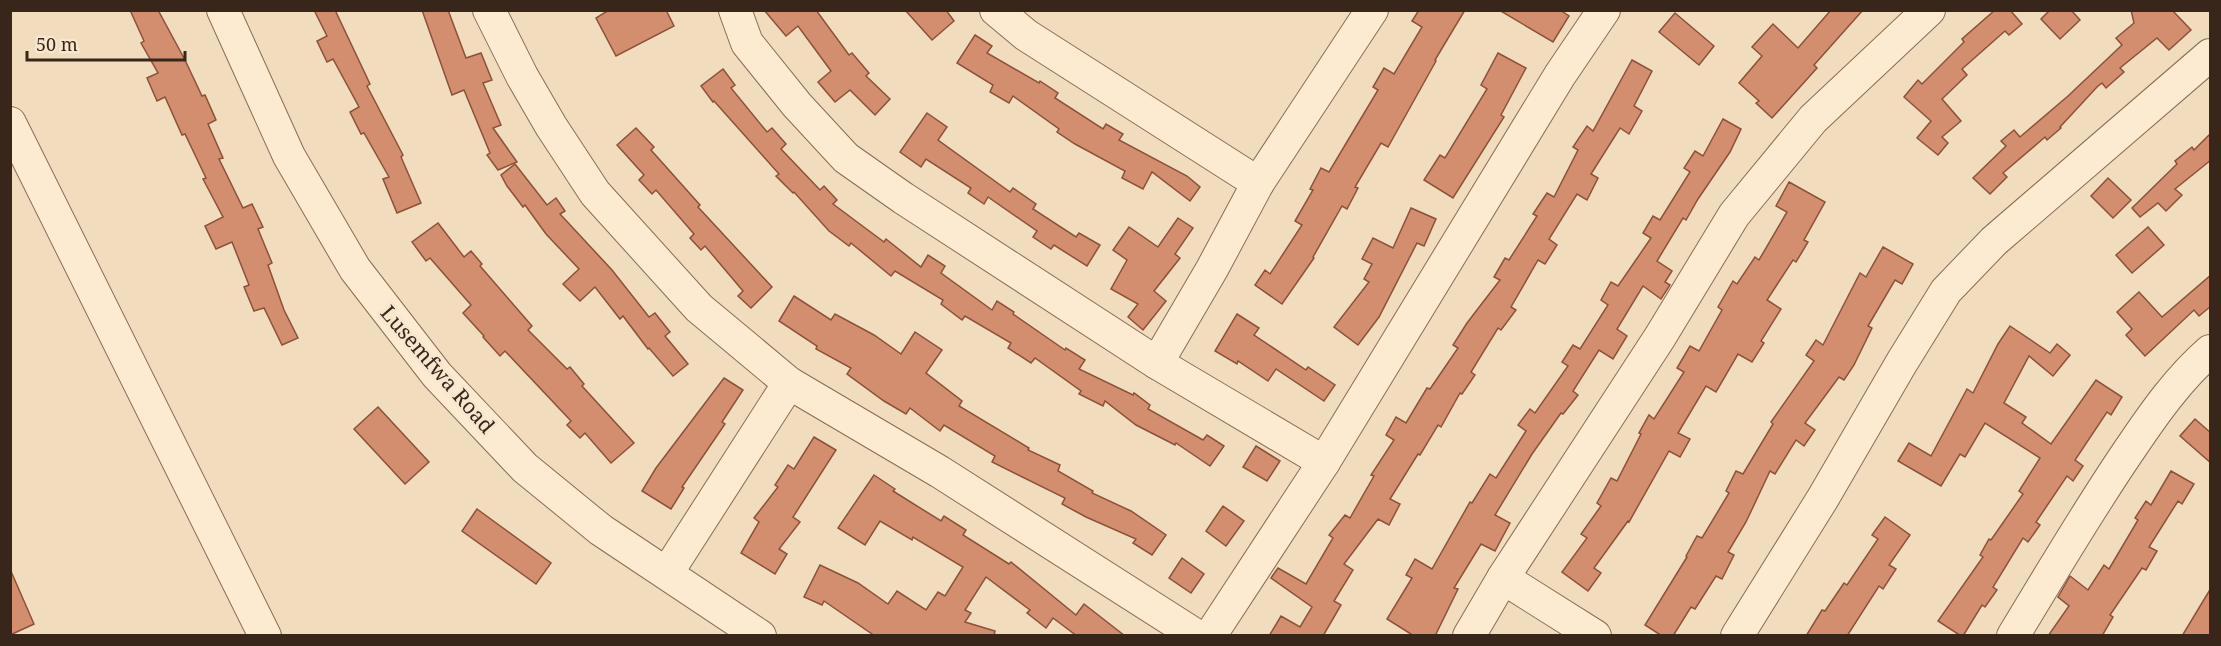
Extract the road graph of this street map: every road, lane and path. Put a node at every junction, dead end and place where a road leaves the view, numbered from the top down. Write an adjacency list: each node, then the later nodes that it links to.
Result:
1 (223, 10): 15 (street, Lusemfwa Road)
2 (489, 10): 13 (street)
3 (735, 10): 12 (street)
4 (996, 10): 10 (street)
5 (1372, 10): 10 (street)
6 (1604, 10): 14 (street)
7 (1924, 12): 16 (street)
8 (2211, 55): 23 (street)
9 (10, 123): 17 (street)
10 (1258, 183): 12 (street)
11 (2211, 351): 24 (street)
12 (1157, 363): 14 (street)
13 (789, 383): 15 (street); 19 (street)
14 (1324, 462): 20 (street)
15 (667, 573): 18 (street, Lusemfwa Road)
16 (1503, 578): 21 (street); 22 (street)
17 (265, 636)
18 (760, 636)
19 (1197, 636)
20 (1210, 636)
21 (1469, 636)
22 (1595, 636)
23 (1737, 636)
24 (2013, 636)

